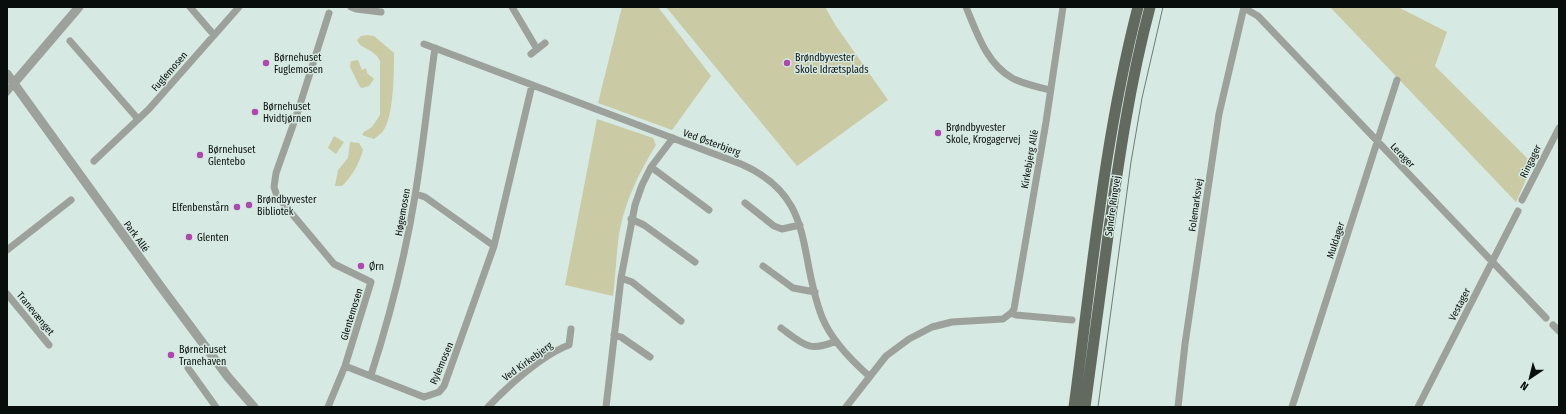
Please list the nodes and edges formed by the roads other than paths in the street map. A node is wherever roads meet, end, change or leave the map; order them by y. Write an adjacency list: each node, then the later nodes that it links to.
1 (79, 7): 20 (street)
2 (190, 7): 13 (street)
3 (239, 7): 13 (street, Fuglemosen)
4 (351, 7): 11 (street)
5 (512, 7): 15 (street)
6 (966, 7): 22 (street)
7 (1063, 7): 22 (street, Kirkebjerg Allé)
8 (1138, 7): 68 (main road, Søndre Ringvej)
9 (1150, 7): 69 (main road, Søndre Ringvej)
10 (1244, 7): 27 (street, Lerager); 70 (street, Folemarksvej)
11 (382, 12)
12 (329, 13): 58 (street, Glentemosen)
13 (214, 35): 24 (street, Fuglemosen)
14 (70, 42): 24 (street)
15 (545, 42)
16 (424, 44): 17 (street)
17 (435, 48): 21 (street); 30 (street, Høgemosen)
18 (7, 74): 20 (street, Park Allé)
19 (1397, 80): 27 (street, Muldager)
20 (14, 83): 23 (street); 63 (street, Park Allé)
21 (532, 85): 26 (street, Ved Østerbjerg); 38 (street, Rylemosen)
22 (1050, 90): 46 (street, Kirkebjerg Allé)
23 (7, 92)
24 (138, 120): 28 (street, Fuglemosen)
25 (1558, 131): 32 (street, Ringager)
26 (673, 138): 29 (street); 37 (street, Ved Østerbjerg)
27 (1377, 142): 41 (street, Lerager); 71 (street, Muldager)
28 (94, 161)
29 (651, 167): 34 (street); 36 (street)
30 (416, 194): 38 (street); 60 (street, Høgemosen)
31 (71, 200): 39 (street)
32 (1522, 200)
33 (745, 203): 37 (street)
34 (709, 210)
35 (1518, 211): 41 (street, Vestager)
36 (631, 219): 40 (street); 43 (street)
37 (800, 225): 44 (street, Ved Østerbjerg)
38 (494, 246): 60 (street, Rylemosen)
39 (7, 250)
40 (695, 262)
41 (1492, 262): 47 (street, Lerager); 72 (street, Vestager)
42 (763, 266): 44 (street)
43 (621, 278): 49 (street); 54 (street)
44 (815, 292): 55 (street, Ved Østerbjerg)
45 (7, 294): 56 (street, Tranevænget)
46 (1011, 313): 48 (street); 61 (street)
47 (1546, 318)
48 (1072, 320)
49 (681, 321)
50 (1553, 325): 53 (street)
51 (781, 328): 55 (street)
52 (571, 329): 65 (street, Ved Kirkebjerg)
53 (1559, 331)
54 (614, 335): 57 (street); 66 (street)
55 (836, 341): 61 (street, Ved Østerbjerg)
56 (49, 345)
57 (650, 357)
58 (345, 366): 60 (street, Rylemosen); 64 (street, Glentemosen)
59 (188, 368): 62 (street)
60 (371, 375)
61 (869, 376): 67 (street)
62 (216, 407)
63 (254, 407)
64 (328, 407)
65 (488, 407)
66 (606, 407)
67 (846, 407)
68 (1074, 407)
69 (1085, 407)
70 (1178, 407)
71 (1292, 407)
72 (1418, 407)

